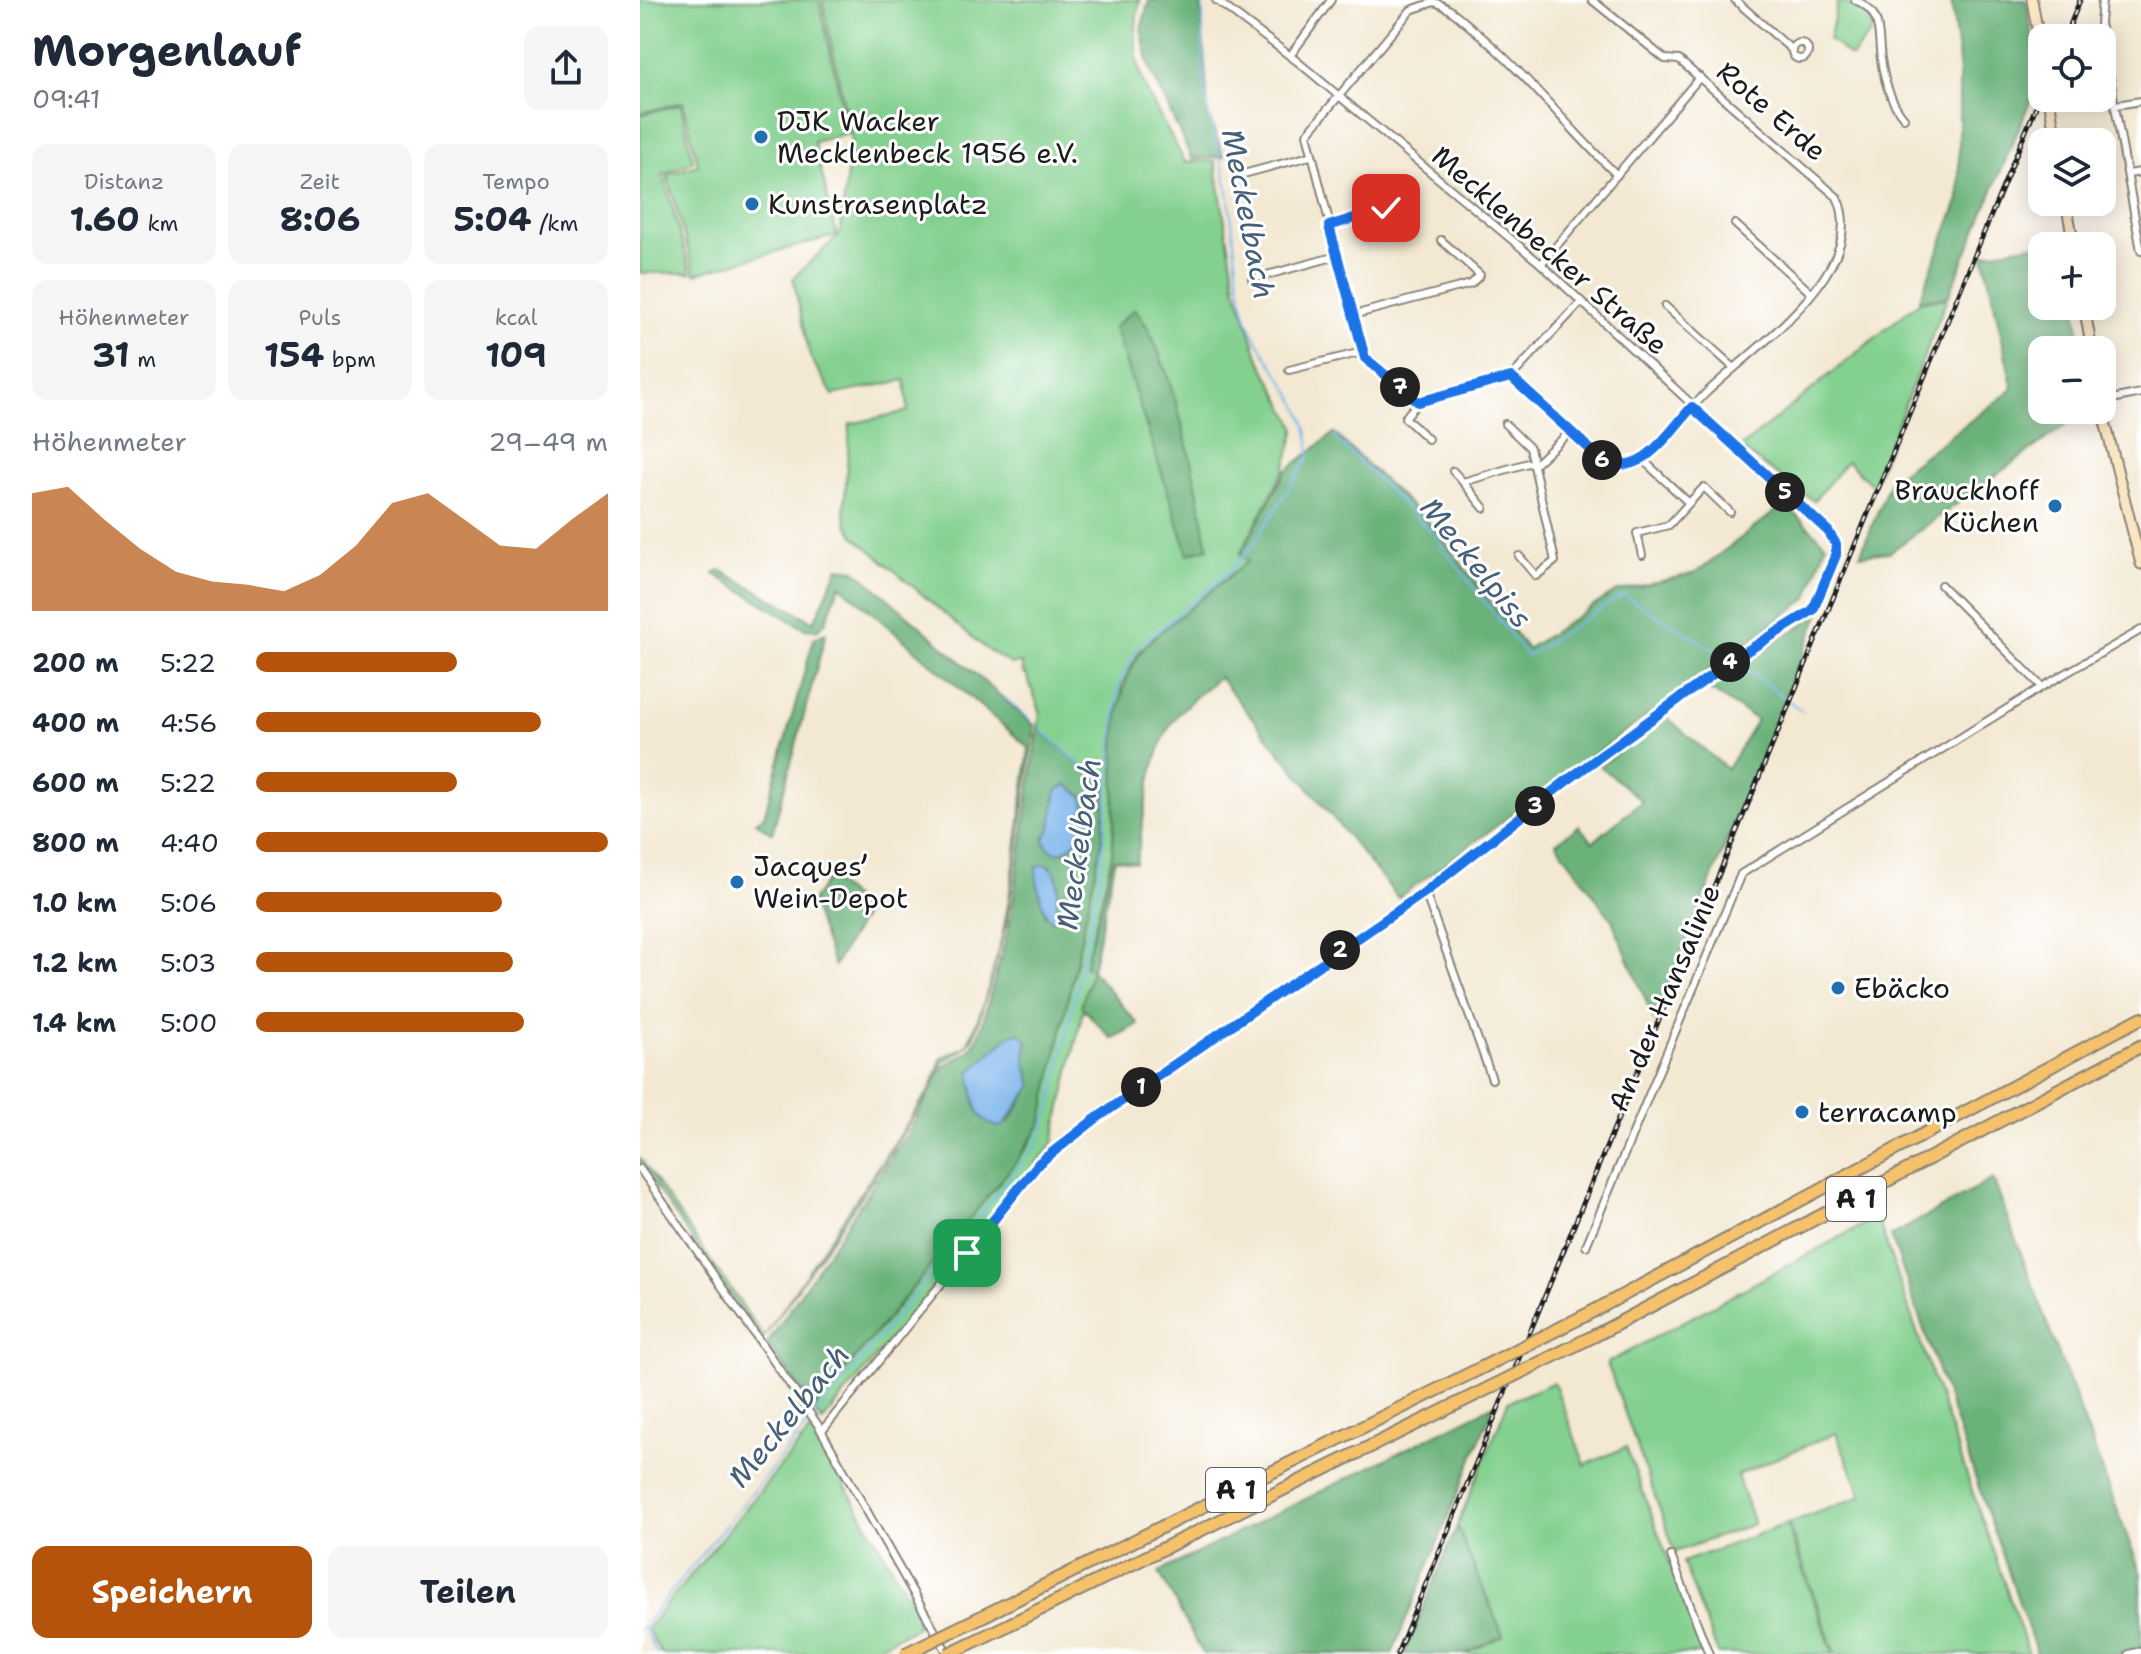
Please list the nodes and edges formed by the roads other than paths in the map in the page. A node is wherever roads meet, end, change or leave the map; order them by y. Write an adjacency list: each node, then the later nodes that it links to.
1 (1216, 0): 11 (street, Mecklenbecker Straße)
2 (1331, 0): 11 (street)
3 (1592, 0): 12 (street, Rote Erde)
4 (1735, 0): 10 (street)
5 (1855, 0): 16 (street)
6 (2032, 0): 8 (main road)
7 (2102, 0): 9 (street)
8 (2036, 24)
9 (2100, 24)
10 (1792, 50)
11 (1290, 56): 13 (street, Mecklenbecker Straße)
12 (1700, 77): 20 (street); 32 (street, Rote Erde)
13 (1339, 95): 17 (street); 20 (street); 30 (street, Mecklenbecker Straße)
14 (2141, 101): 15 (street)
15 (2116, 105): 19 (street)
16 (1904, 118)
17 (1310, 156): 21 (street); 26 (street)
18 (2141, 172): 19 (street)
19 (2128, 174): 28 (street)
20 (1617, 175): 30 (street)
21 (1236, 176)
22 (1369, 183): 24 (street)
23 (1397, 200): 24 (street)
24 (1374, 213): 26 (street)
25 (1735, 224): 32 (street)
26 (1329, 226): 29 (street)
27 (1441, 240): 35 (street)
28 (2141, 251)
29 (1337, 256): 31 (street); 35 (street)
30 (1541, 264): 33 (street, Mecklenbecker Straße)
31 (1252, 279)
32 (1811, 293): 37 (street, Rote Erde)
33 (1581, 302): 39 (street); 43 (street, Mecklenbecker Straße)
34 (1665, 306): 37 (street)
35 (1353, 315): 36 (street)
36 (1362, 352): 38 (street); 42 (street)
37 (1733, 367): 43 (street, Rote Erde)
38 (1289, 370)
39 (1511, 377): 42 (street); 46 (street)
40 (2141, 393): 41 (street)
41 (2116, 398)
42 (1418, 402): 47 (street)
43 (1692, 407): 48 (street, Rote Erde); 61 (street, Mecklenbecker Straße)
44 (1505, 424): 49 (street)
45 (2106, 424): 57 (main road)
46 (1570, 432): 48 (street); 49 (street)
47 (1428, 439)
48 (1643, 460): 52 (street)
49 (1534, 465): 51 (street); 56 (street)
50 (1453, 471): 51 (street)
51 (1463, 482): 53 (street)
52 (1689, 503): 54 (street); 55 (street)
53 (1484, 508)
54 (1730, 512)
55 (1642, 555)
56 (1519, 556)
57 (2141, 564)
58 (1941, 585): 60 (street)
59 (2141, 630): 60 (street, An der Hansalinie)
60 (2042, 687): 66 (street, An der Hansalinie)
61 (1425, 892): 64 (street); 67 (street)
62 (2141, 1018): 70 (highway, A 1, bridge)
63 (2141, 1046): 71 (highway, A 1, bridge)
64 (1492, 1079)
65 (640, 1169): 67 (street)
66 (1586, 1246)
67 (820, 1428): 71 (street)
68 (1671, 1556): 72 (street)
69 (2141, 1651): 73 (street)
70 (905, 1654)
71 (948, 1654)
72 (1709, 1654)
73 (2129, 1654)

